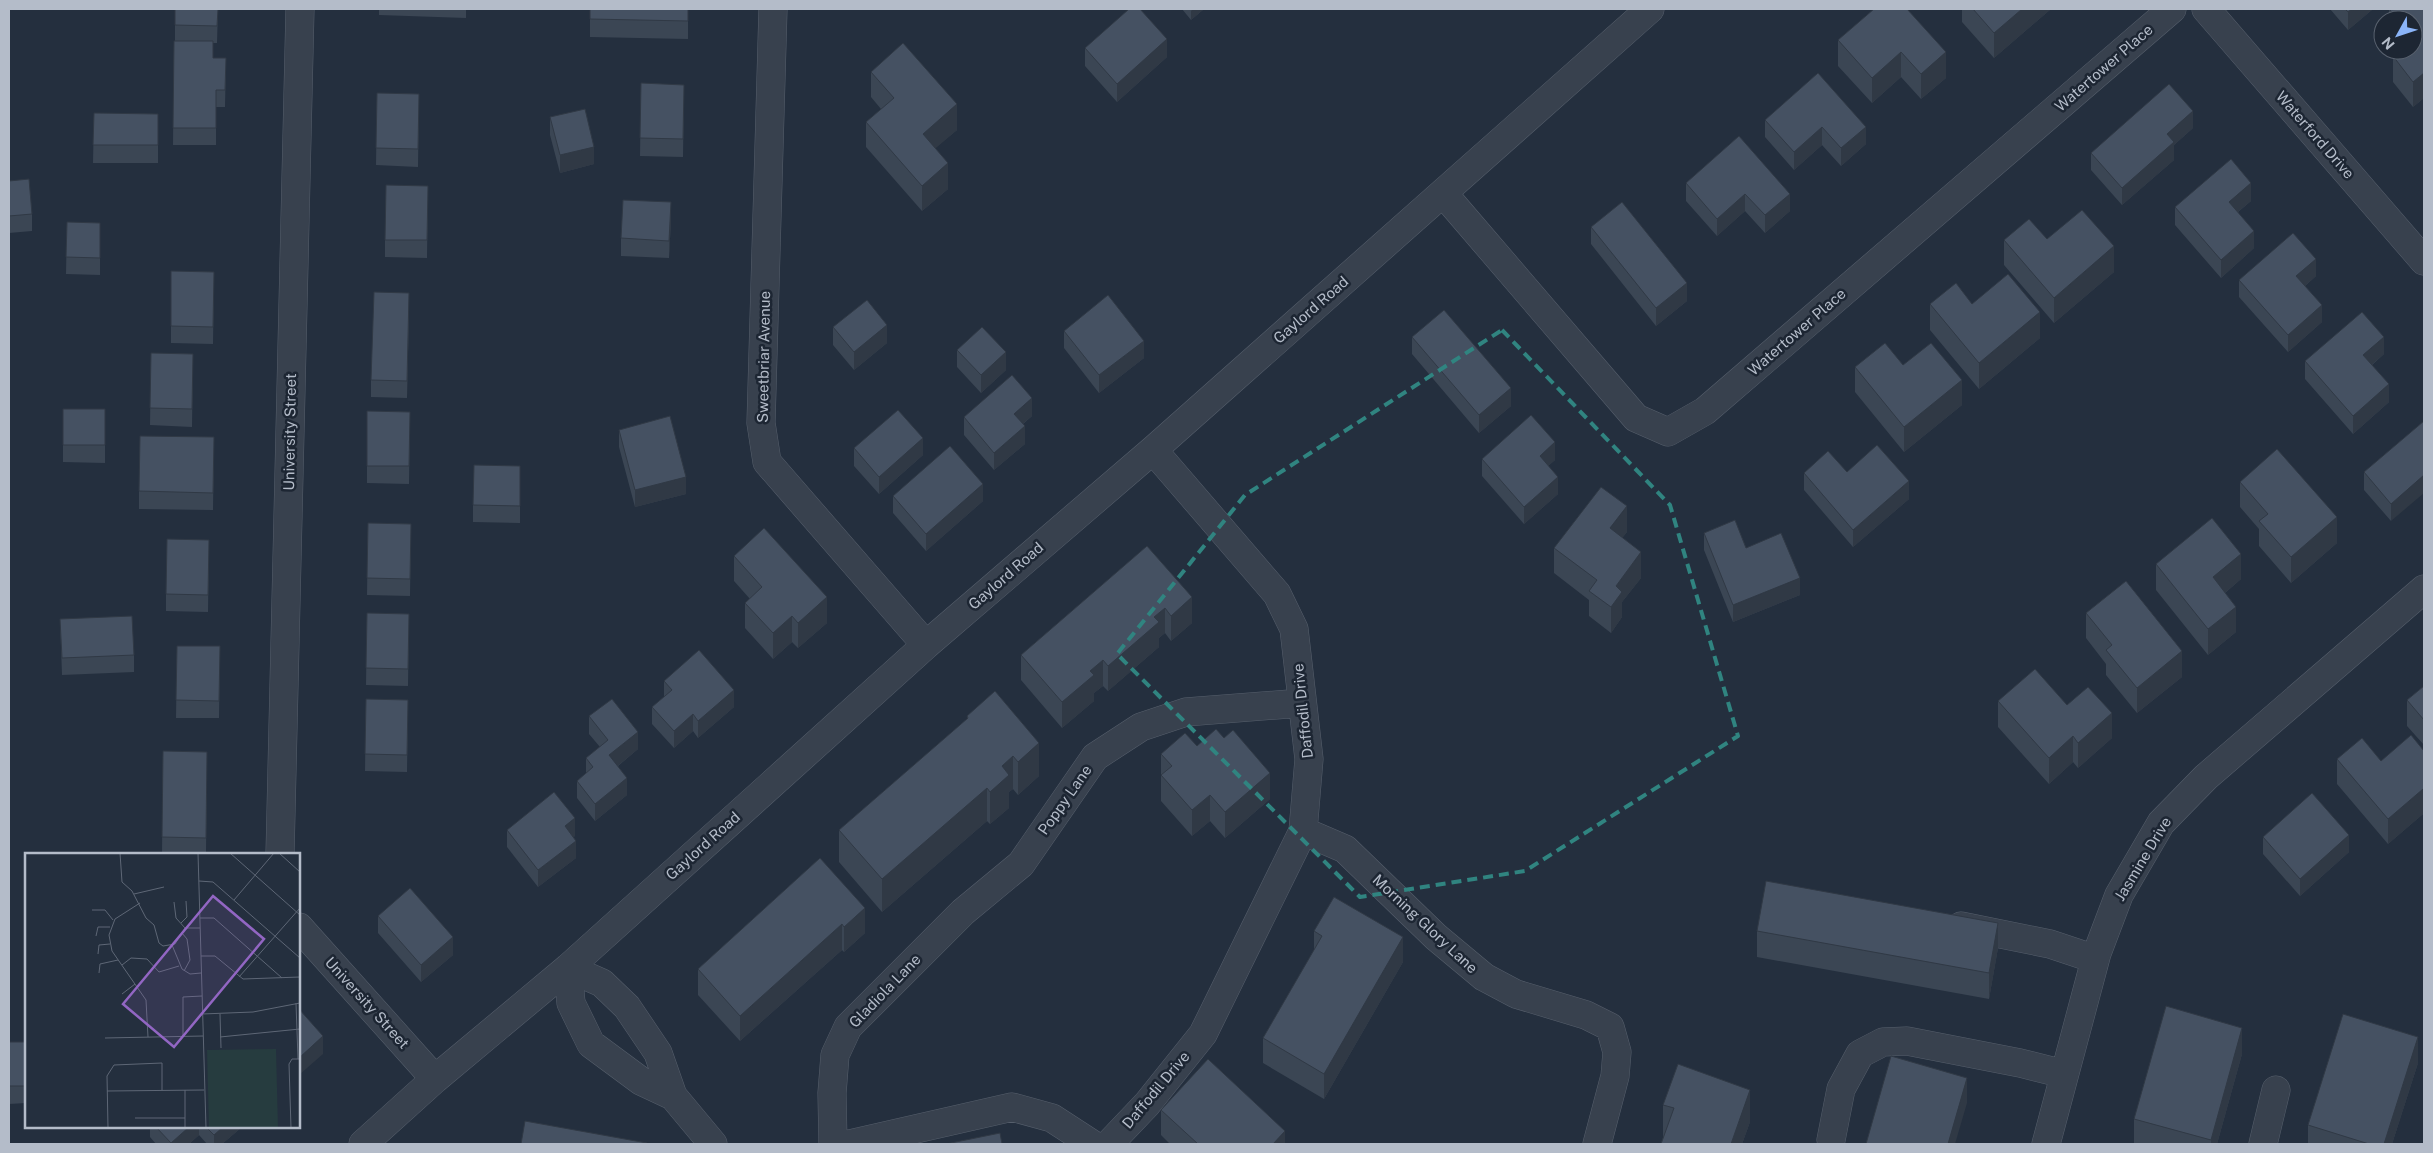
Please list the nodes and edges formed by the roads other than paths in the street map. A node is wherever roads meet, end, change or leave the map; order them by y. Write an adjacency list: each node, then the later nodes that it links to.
1 (300, 9): 13 (street, University Street)
2 (773, 9): 10 (street, Sweetbriar Avenue)
3 (1650, 9): 6 (street, Gaylord Road)
4 (2172, 9): 6 (street, Watertower Place)
5 (2206, 9): 7 (street, Waterford Drive)
6 (1443, 193): 8 (street, Gaylord Road)
7 (2424, 261)
8 (1153, 450): 10 (street, Gaylord Road); 11 (street, Daffodil Drive)
9 (2424, 589): 17 (street, Jasmine Drive)
10 (926, 645): 18 (street, Gaylord Road)
11 (1302, 703): 12 (street, Daffodil Drive); 14 (street, Poppy Lane)
12 (1303, 831): 29 (street, Daffodil Drive); 30 (street, Morning Glory Lane)
13 (280, 853)
14 (964, 912): 26 (street, Gladiola Lane)
15 (1934, 921): 17 (street)
16 (300, 928): 20 (street, University Street)
17 (2095, 959): 19 (street, Jasmine Drive)
18 (568, 968): 20 (street, Gaylord Road); 22 (street); 22 (street)
19 (2064, 1074): 23 (street); 31 (street, Jasmine Drive)
20 (435, 1079): 24 (street, Gaylord Road)
21 (2276, 1090): 32 (street)
22 (672, 1096): 25 (street)
23 (1831, 1140)
24 (362, 1144)
25 (713, 1144)
26 (833, 1144)
27 (850, 1144): 28 (street)
28 (1092, 1144)
29 (1109, 1144)
30 (1597, 1144)
31 (2046, 1144)
32 (2263, 1144)

